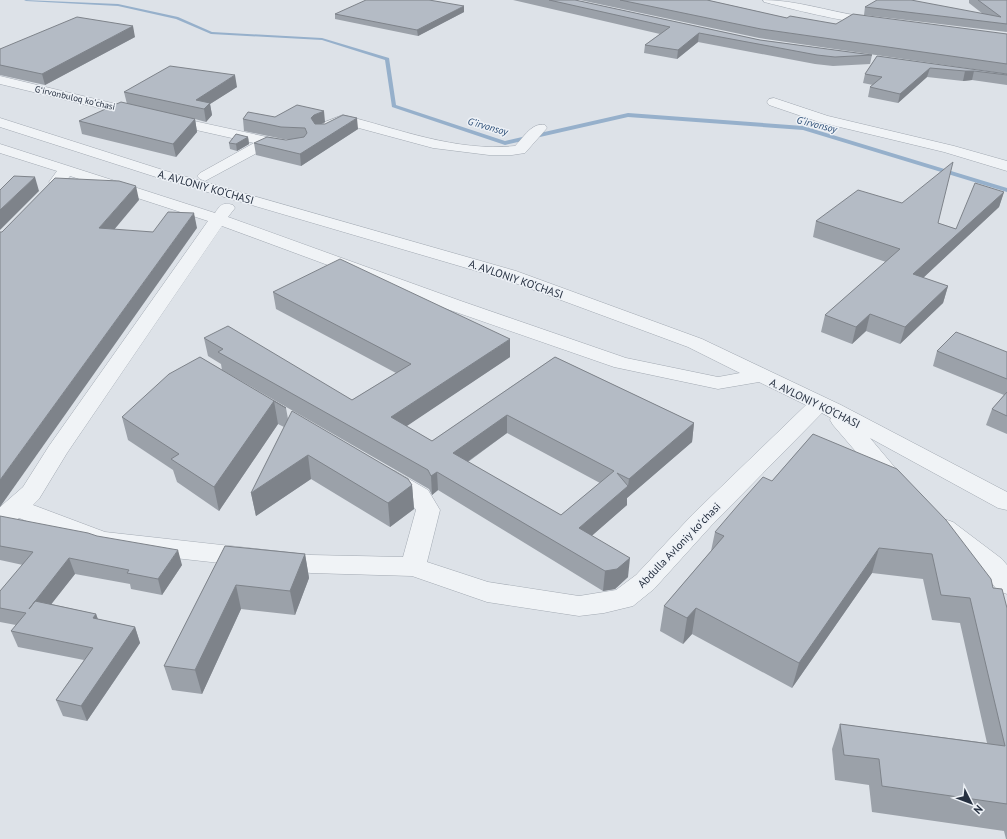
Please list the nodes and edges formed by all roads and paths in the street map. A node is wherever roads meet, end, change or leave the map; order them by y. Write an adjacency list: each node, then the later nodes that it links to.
1 (768, 0): 2 (street)
2 (885, 23)
3 (0, 80): 8 (street, Gʻirvonbuloq koʻchasi)
4 (774, 102): 11 (street)
5 (0, 122): 15 (street, A. AVLONIY KO‘CHASI)
6 (540, 128): 7 (street)
7 (321, 131)
8 (266, 142): 9 (street, Gʻirvonbuloq koʻchasi); 13 (street)
9 (300, 144)
10 (0, 148): 12 (street)
11 (1007, 166)
12 (65, 170): 14 (street); 16 (street)
13 (205, 176)
14 (47, 194)
15 (237, 196): 16 (street); 17 (street, A. AVLONIY KO‘CHASI)
16 (218, 218): 17 (street); 23 (street)
17 (760, 376): 18 (street, A. AVLONIY KO‘CHASI)
18 (826, 407): 20 (street); 21 (street, A. AVLONIY KO‘CHASI); 24 (street, Abdulla Avloniy koʻchasi)
19 (366, 464): 24 (street)
20 (909, 497)
21 (1007, 502)
22 (926, 513): 25 (street)
23 (8, 514): 24 (street, Abdulla Avloniy koʻchasi)
24 (413, 567)
25 (1007, 584)

